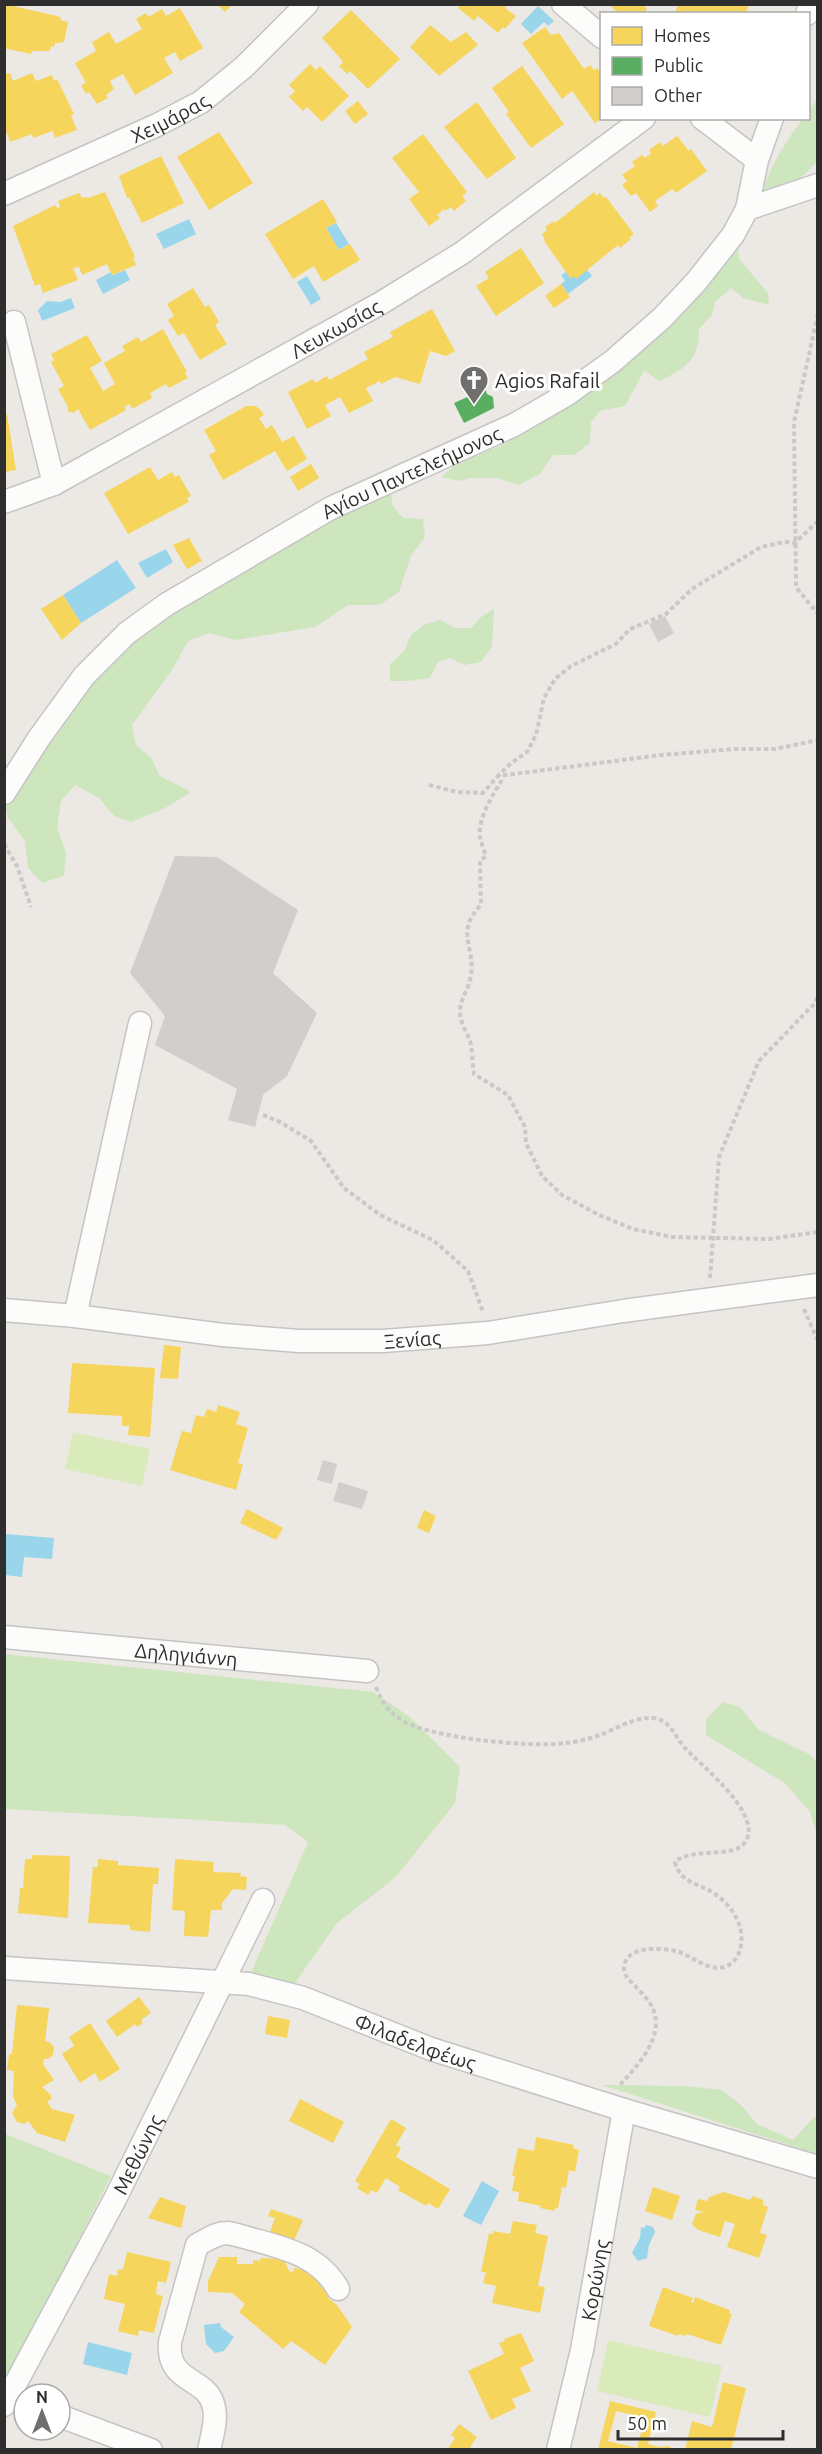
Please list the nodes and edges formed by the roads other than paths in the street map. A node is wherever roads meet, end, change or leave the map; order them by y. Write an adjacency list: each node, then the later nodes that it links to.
1 (307, 4): 9 (street, Χειμάρας)
2 (562, 4): 3 (street)
3 (600, 35)
4 (641, 120): 12 (street, Λευκωσίας)
5 (705, 120): 7 (street)
6 (771, 120): 7 (street, Αγίου Παντελεήμονος)
7 (757, 160): 10 (street, Αγίου Παντελεήμονος)
8 (818, 184): 10 (street)
9 (4, 194)
10 (747, 209): 14 (street, Αγίου Παντελεήμονος)
11 (14, 322): 12 (street)
12 (54, 484): 13 (street, Λευκωσίας)
13 (4, 502)
14 (4, 793)
15 (141, 1023): 18 (street)
16 (807, 1286): 18 (street, Ξενίας)
17 (4, 1310): 18 (street, Ξενίας)
18 (75, 1316)
19 (4, 1637): 20 (street, Δηληγιάννη)
20 (367, 1671)
21 (263, 1900): 23 (street, Μεθώνης)
22 (4, 1968): 23 (street, Φιλαδελφέως)
23 (224, 1982): 24 (street, Φιλαδελφέως); 27 (street, Μεθώνης)
24 (624, 2110): 25 (street, Φιλαδελφέως); 31 (street, Κορώνης)
25 (818, 2167)
26 (338, 2289): 30 (street)
27 (10, 2400)
28 (72, 2420): 29 (street)
29 (152, 2450)
30 (209, 2450)
31 (558, 2450)

